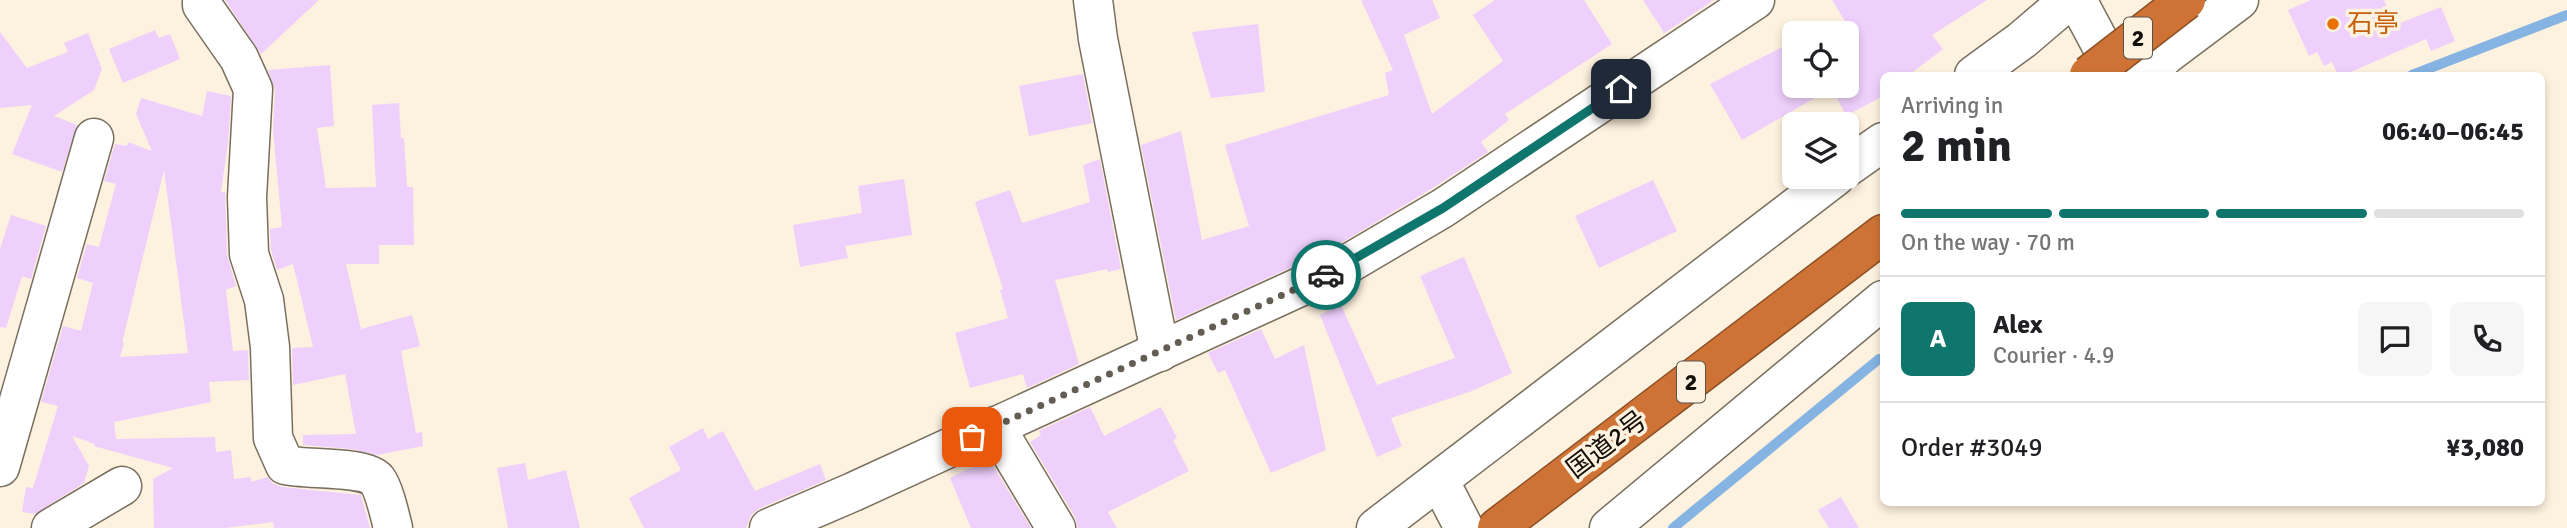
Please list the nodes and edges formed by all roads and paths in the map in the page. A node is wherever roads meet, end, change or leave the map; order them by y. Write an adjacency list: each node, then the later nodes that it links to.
1 (202, 0): 25 (street)
2 (1093, 0): 18 (street)
3 (1755, 0): 18 (street)
4 (2069, 0): 8 (street)
5 (2077, 0): 10 (street)
6 (2186, 0): 9 (highway, 2, bridge)
7 (2239, 0): 11 (street)
8 (1978, 72)
9 (2093, 72)
10 (2116, 72)
11 (2148, 72)
12 (93, 138): 19 (street)
13 (1880, 144): 14 (street)
14 (1859, 159)
15 (1819, 189): 22 (street)
16 (1880, 236): 30 (highway, 国道2号 / 2)
17 (1880, 302): 31 (street)
18 (1160, 352): 20 (street)
19 (13, 365): 21 (street)
20 (995, 426): 26 (street); 27 (street)
21 (0, 467)
22 (1439, 480): 28 (street); 29 (street)
23 (122, 486): 24 (street)
24 (51, 528)
25 (393, 528)
26 (769, 528)
27 (1056, 528)
28 (1377, 528)
29 (1464, 528)
30 (1497, 528)
31 (1609, 528)

